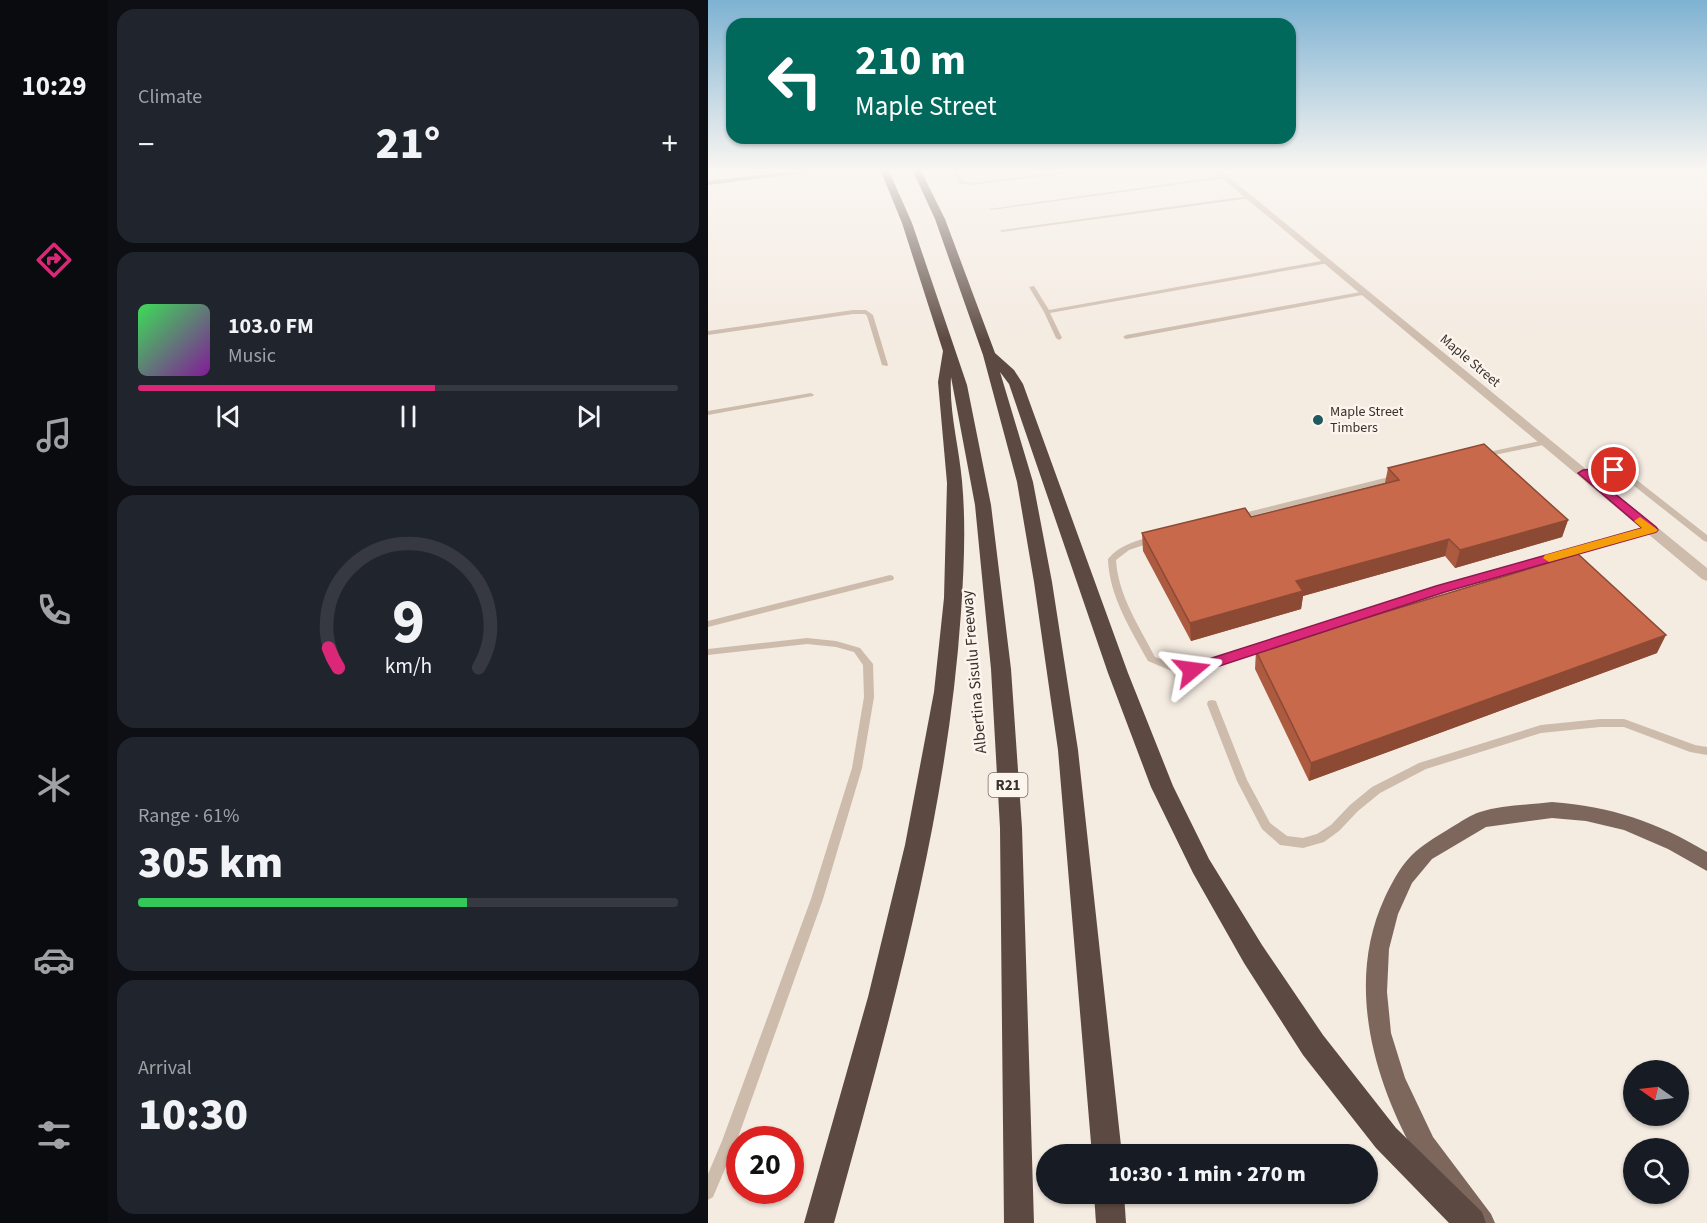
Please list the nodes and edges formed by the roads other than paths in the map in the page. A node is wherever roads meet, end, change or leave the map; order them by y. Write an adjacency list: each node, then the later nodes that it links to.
1 (908, 226): 13 (highway, Albertina Sisulu Freeway / R21)
2 (943, 226): 14 (highway)
3 (1038, 226): 5 (lane)
4 (1284, 226): 6 (street, Maple Street)
5 (1002, 231)
6 (1327, 262): 8 (street, Maple Street); 9 (lane)
7 (1032, 287): 9 (lane)
8 (1366, 293): 11 (lane); 18 (street, Maple Street)
9 (1047, 312): 12 (lane)
10 (708, 333): 15 (lane)
11 (1126, 337)
12 (1059, 338)
13 (949, 351): 36 (highway); 37 (highway, Albertina Sisulu Freeway / R21)
14 (989, 355): 33 (highway); 39 (highway)
15 (885, 365)
16 (811, 395): 17 (lane)
17 (708, 413)
18 (1545, 442): 19 (lane); 21 (street, Maple Street)
19 (1478, 457)
20 (1412, 473): 22 (lane)
21 (1583, 473): 23 (street, Maple Street); 25 (lane)
22 (1224, 521)
23 (1651, 530): 24 (lane); 26 (street, Maple Street)
24 (1167, 535)
25 (1707, 539)
26 (1707, 576)
27 (890, 578): 28 (lane)
28 (708, 624)
29 (708, 652): 34 (lane)
30 (1212, 704): 31 (lane)
31 (1707, 751)
32 (1707, 862): 40 (main road)
33 (1106, 1144)
34 (708, 1192)
35 (1110, 1204): 38 (highway)
36 (819, 1223)
37 (1019, 1223)
38 (1111, 1223)
39 (1471, 1223)
40 (1482, 1223)

